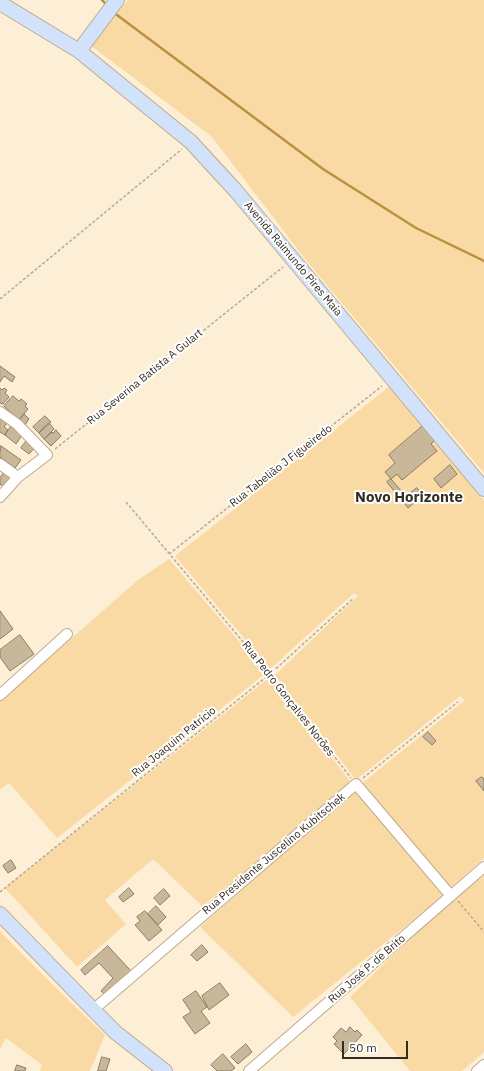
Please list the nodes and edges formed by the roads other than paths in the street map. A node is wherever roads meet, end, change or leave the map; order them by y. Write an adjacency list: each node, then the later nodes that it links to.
1 (0, 3): 3 (street, Avenida Raimundo Pires Maia)
2 (115, 3): 3 (street)
3 (79, 51): 7 (street, Avenida Raimundo Pires Maia)
4 (0, 412): 6 (street)
5 (0, 464): 6 (street)
6 (18, 477): 8 (street)
7 (484, 489)
8 (0, 497)
9 (67, 634): 10 (street)
10 (0, 695)
11 (484, 867): 12 (street, Rua José P. de Brito)
12 (452, 896): 14 (street, Rua Presidente Juscelino Kubitschek); 17 (street, Rua José P. de Brito)
13 (0, 914): 14 (street)
14 (93, 1010): 16 (street)
15 (484, 1064): 18 (street)
16 (165, 1071)
17 (249, 1071)
18 (477, 1071)

